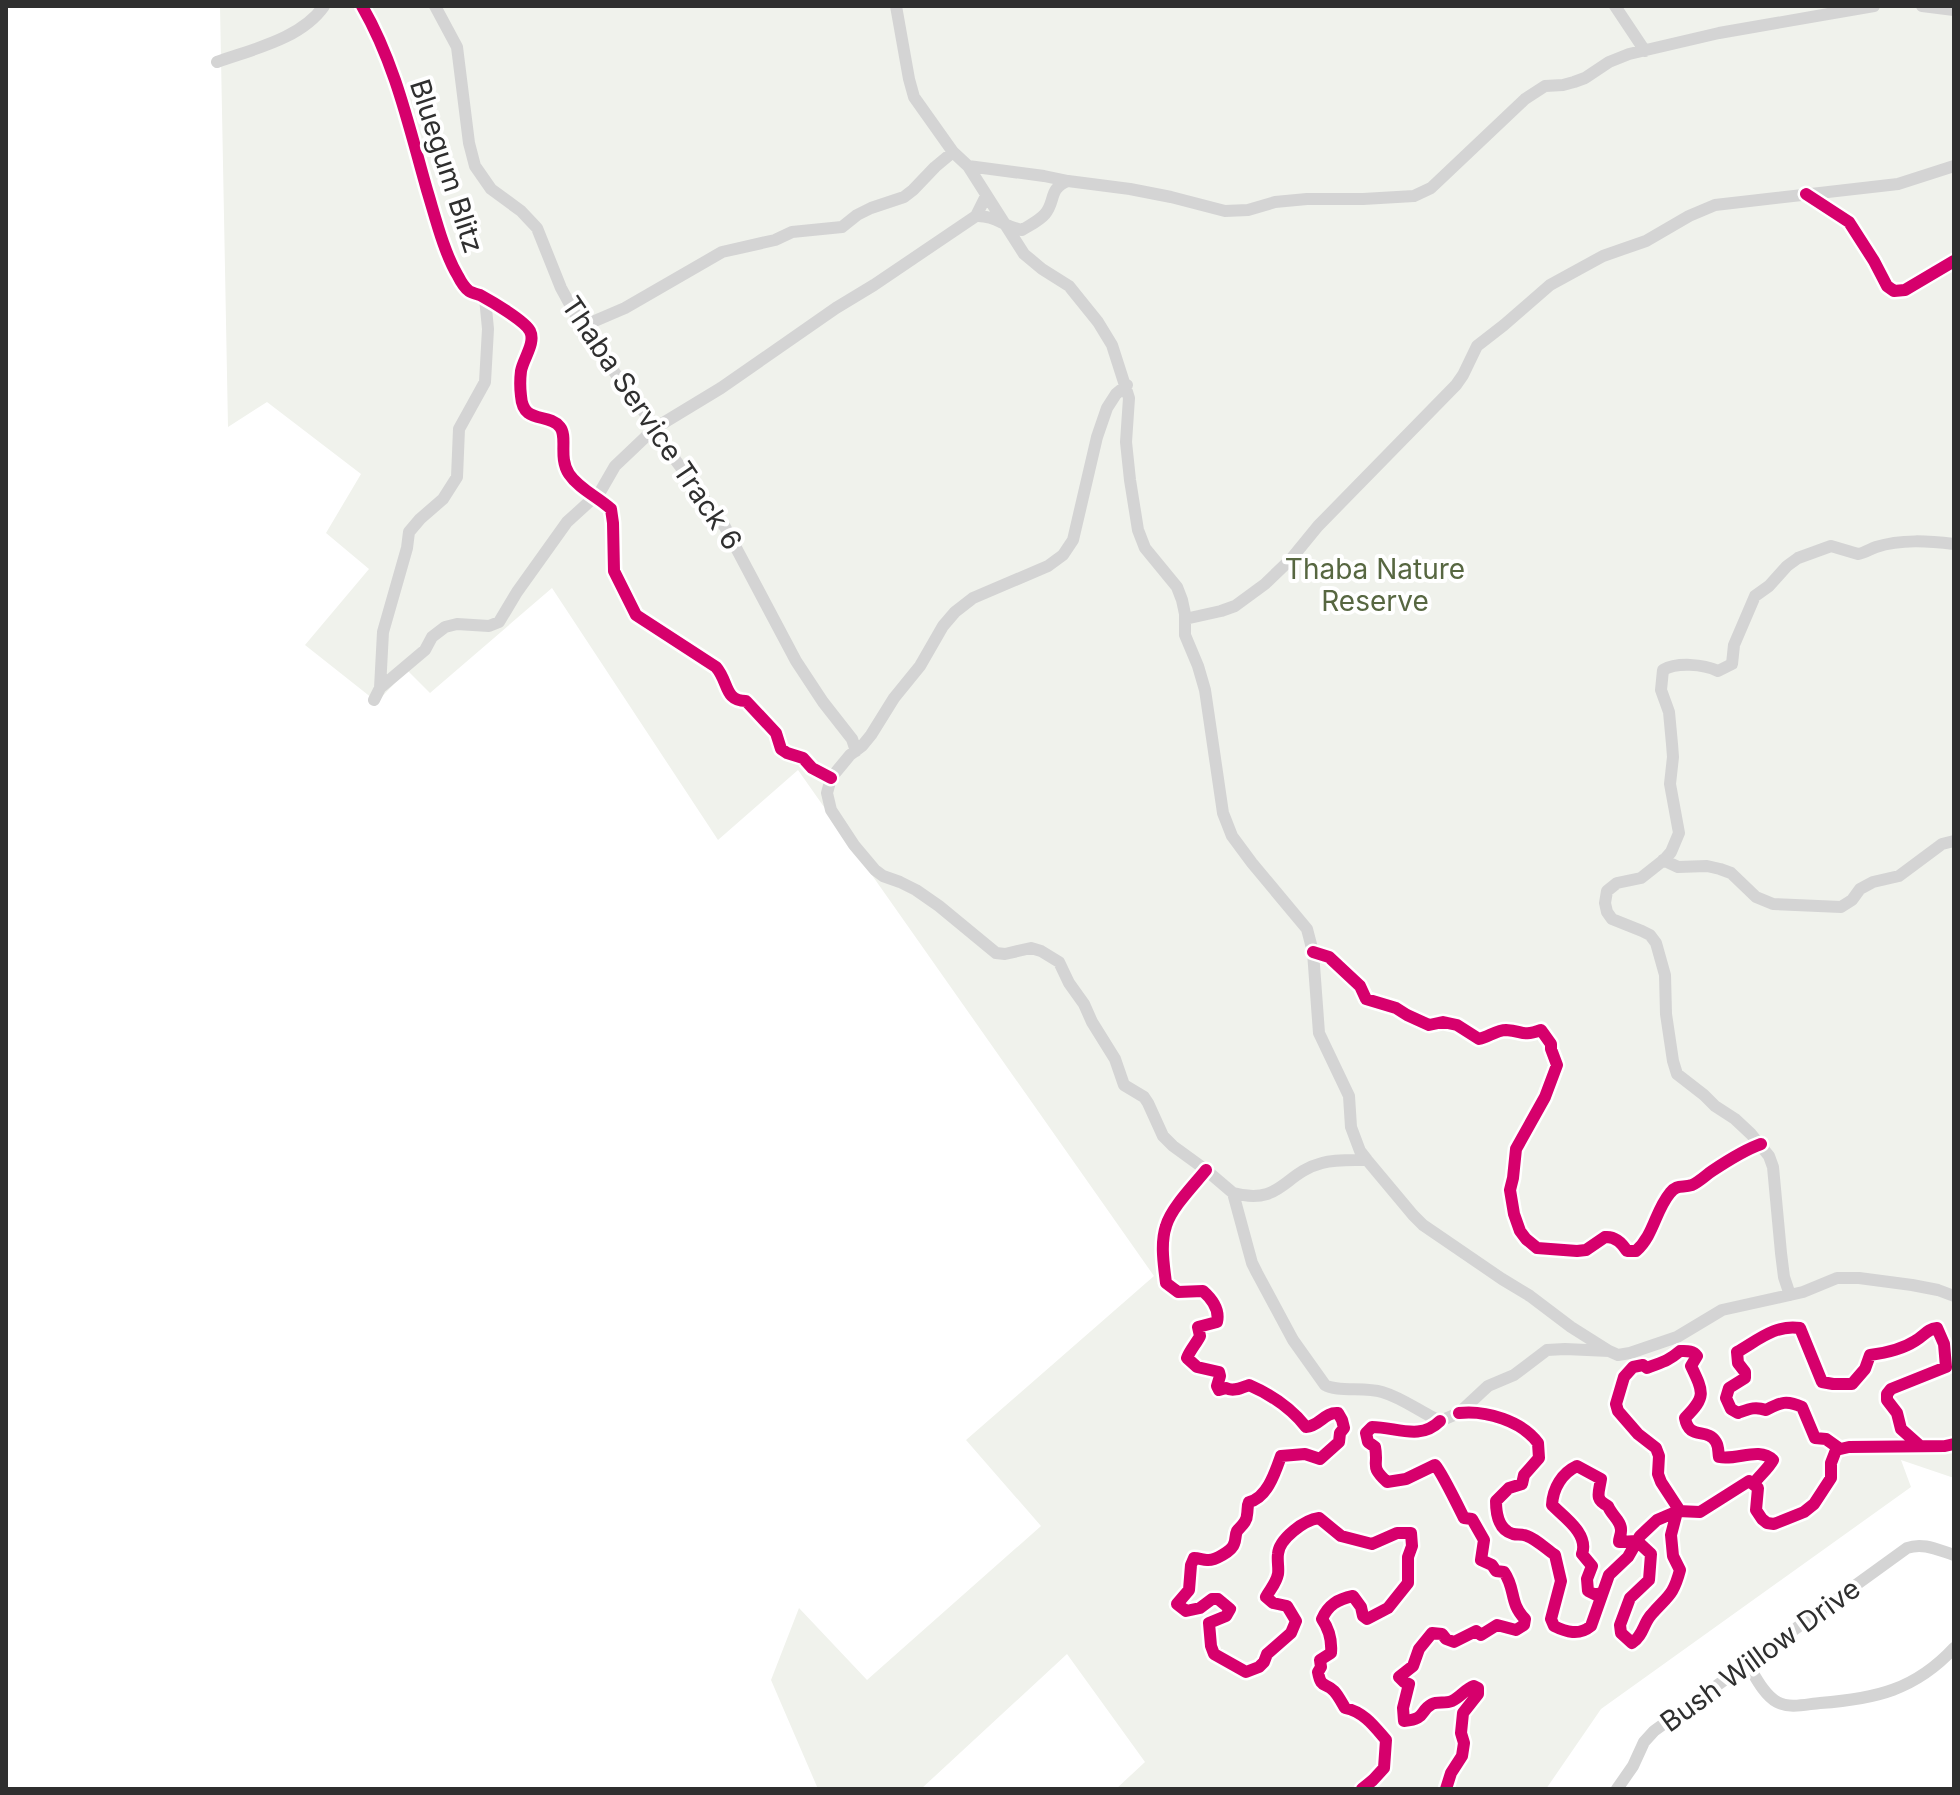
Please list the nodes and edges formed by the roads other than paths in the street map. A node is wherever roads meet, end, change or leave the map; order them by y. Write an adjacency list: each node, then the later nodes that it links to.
1 (324, 6): 9 (street)
2 (435, 6): 18 (street, Thaba Service Track 6)
3 (896, 6): 10 (street)
4 (1615, 6): 8 (street)
5 (1874, 6): 8 (street)
6 (1922, 6): 7 (street)
7 (1954, 10)
8 (1645, 51): 13 (street)
9 (217, 62)
10 (953, 152): 11 (street); 18 (street)
11 (968, 166): 13 (street); 14 (street)
12 (1954, 166): 22 (street)
13 (1068, 181): 16 (street)
14 (986, 196): 15 (street); 16 (street)
15 (976, 216): 16 (street); 20 (street)
16 (1006, 225): 19 (street)
17 (485, 298): 20 (street)
18 (583, 326): 20 (street, Thaba Service Track 6)
19 (1127, 385): 22 (street); 23 (street)
20 (655, 428): 23 (street, Thaba Service Track 6)
21 (1954, 544): 25 (street)
22 (1185, 619): 26 (street)
23 (856, 751): 27 (street)
24 (1954, 841): 25 (street)
25 (1663, 860): 28 (street)
26 (1367, 1160): 27 (street); 30 (street)
27 (1233, 1193): 30 (street)
28 (1790, 1295): 29 (street); 30 (street)
29 (1954, 1296)
30 (1609, 1351)
31 (1954, 1555): 33 (street, Bush Willow Drive)
32 (1954, 1648): 33 (street)
33 (1747, 1663): 34 (street, Bush Willow Drive)
34 (1617, 1789)

